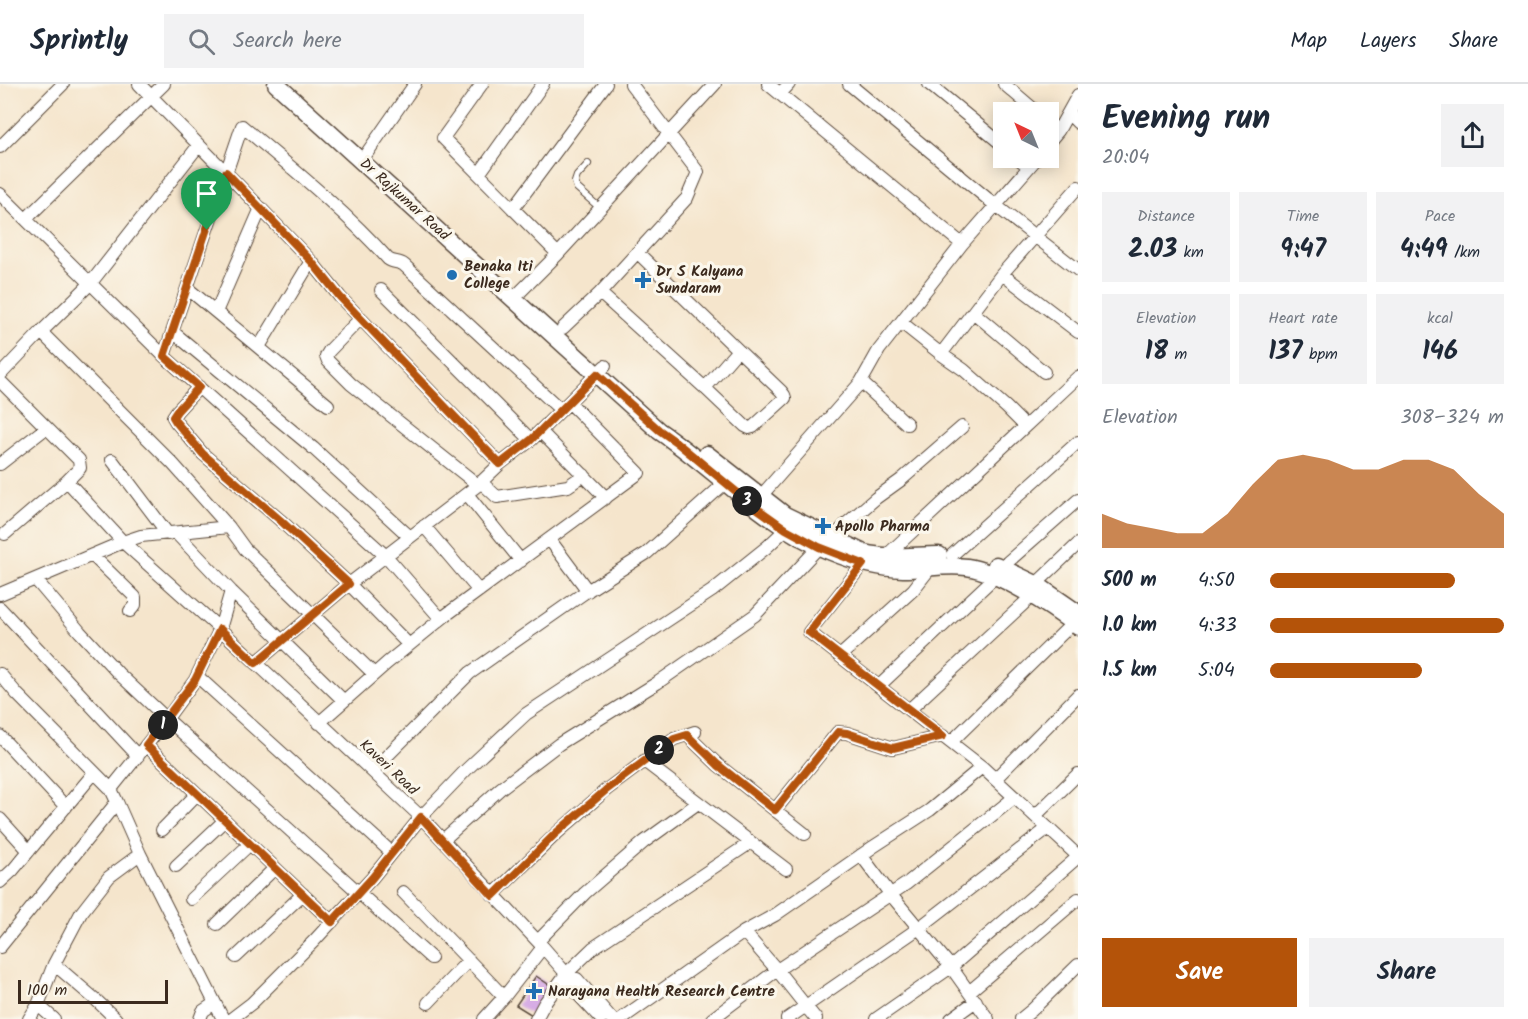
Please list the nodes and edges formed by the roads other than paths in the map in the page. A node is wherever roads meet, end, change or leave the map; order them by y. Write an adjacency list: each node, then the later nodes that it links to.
1 (63, 84): 27 (street)
2 (139, 84): 20 (street)
3 (164, 84): 20 (street)
4 (276, 84): 28 (main road, Dr Rajkumar Road)
5 (292, 84): 28 (main road, Dr Rajkumar Road)
6 (415, 84): 17 (street)
7 (482, 84): 32 (street)
8 (543, 84): 32 (street)
9 (606, 84): 38 (street)
10 (632, 84): 24 (street)
11 (715, 84): 24 (street)
12 (768, 84): 18 (street)
13 (789, 84): 18 (street)
14 (849, 84): 35 (street)
15 (929, 84): 25 (street)
16 (1004, 84): 21 (street)
17 (404, 90): 28 (street)
18 (780, 94): 41 (street)
19 (1078, 95): 22 (street)
20 (151, 97): 26 (street); 39 (street)
21 (1025, 102)
22 (1073, 118): 23 (street)
23 (1059, 124)
24 (669, 134): 37 (street); 42 (street)
25 (993, 137)
26 (198, 145): 31 (street); 47 (street)
27 (0, 147)
28 (365, 156): 51 (main road, Dr Rajkumar Road)
29 (588, 164): 37 (lane)
30 (1028, 168): 35 (street)
31 (226, 172): 36 (street); 48 (street); 73 (street)
32 (479, 174): 38 (street)
33 (1078, 187): 40 (street)
34 (0, 194): 39 (street)
35 (995, 205): 40 (street); 41 (street)
36 (261, 208): 44 (street); 52 (street)
37 (600, 208): 43 (street)
38 (513, 209): 43 (street)
39 (26, 219): 47 (street)
40 (1034, 236): 45 (street); 46 (street)
41 (962, 244): 55 (street)
42 (637, 252): 50 (street); 61 (street)
43 (558, 254): 51 (street)
44 (311, 261): 54 (street); 60 (street)
45 (1076, 265)
46 (1002, 274): 53 (street); 59 (street)
47 (90, 284): 57 (street); 63 (street)
48 (187, 288): 52 (street); 58 (street)
49 (381, 290): 78 (street)
50 (600, 293): 56 (street); 71 (street)
51 (518, 295): 56 (main road, Dr Rajkumar Road); 64 (main road, Dr Rajkumar Road)
52 (216, 312): 60 (street)
53 (973, 312): 62 (street); 65 (street)
54 (361, 318): 82 (street); 86 (street)
55 (902, 323): 62 (street); 69 (street)
56 (562, 328): 64 (main road, Dr Rajkumar Road)
57 (41, 332): 66 (street); 92 (street)
58 (173, 332): 63 (street); 96 (street)
59 (1078, 332)
60 (259, 347): 72 (street)
61 (738, 350): 71 (street); 71 (street)
62 (941, 354): 75 (street)
63 (164, 356): 70 (street)
64 (601, 370): 73 (street); 85 (main road, Dr Rajkumar Road); 88 (main road, Dr Rajkumar Road)
65 (1044, 372)
66 (0, 375)
67 (1078, 377): 75 (street)
68 (0, 381): 77 (street)
69 (861, 382): 74 (street); 88 (street)
70 (199, 387): 104 (street); 110 (street)
71 (705, 388)
72 (328, 405)
73 (565, 406): 78 (street); 89 (street)
74 (907, 424)
75 (1025, 426): 103 (street)
76 (962, 427): 99 (street)
77 (46, 428): 81 (street); 84 (street)
78 (536, 436): 82 (street); 83 (street)
79 (1078, 442): 102 (street)
80 (112, 460): 94 (street)
81 (0, 464)
82 (500, 464): 86 (street)
83 (584, 475): 86 (street); 89 (street)
84 (67, 481): 95 (street); 98 (street, Kaveri Road)
85 (724, 483): 93 (main road, Dr Rajkumar Road); 114 (street)
86 (480, 484): 87 (street)
87 (467, 494): 91 (street); 105 (street)
88 (761, 496): 99 (main road, Dr Rajkumar Road)
89 (606, 498): 97 (street)
90 (1078, 500): 108 (street)
91 (424, 526): 96 (street); 113 (street)
92 (229, 527): 94 (street); 118 (street)
93 (786, 529): 99 (main road, Dr Rajkumar Road); 153 (street)
94 (172, 533): 98 (street); 112 (street)
95 (5, 534)
96 (410, 537): 104 (street)
97 (550, 540): 105 (street); 114 (street)
98 (123, 542): 101 (street); 121 (street, Kaveri Road)
99 (826, 543): 103 (main road, Dr Rajkumar Road); 106 (main road, Dr Rajkumar Road); 159 (street)
100 (1078, 544): 111 (street)
101 (92, 555): 109 (street); 117 (street)
102 (952, 555): 103 (main road, Dr Rajkumar Road); 108 (main road, Dr Rajkumar Road)
103 (886, 556)
104 (387, 557): 110 (street); 119 (street)
105 (521, 561): 113 (street)
106 (863, 564): 107 (main road, Dr Rajkumar Road); 124 (street)
107 (931, 567): 108 (main road, Dr Rajkumar Road); 124 (street)
108 (999, 572): 111 (main road, Dr Rajkumar Road); 129 (street)
109 (36, 580): 115 (street); 133 (street)
110 (349, 584): 118 (street); 123 (street)
111 (1034, 590): 120 (main road, Dr Rajkumar Road); 132 (street)
112 (231, 591): 121 (street); 122 (street)
113 (479, 591): 119 (street)
114 (588, 591): 141 (street)
115 (0, 594)
116 (0, 608): 138 (street)
117 (130, 611)
118 (314, 615): 122 (street); 127 (street)
119 (441, 619): 123 (street)
120 (1076, 621): 136 (street)
121 (220, 629): 125 (street, Kaveri Road); 128 (street)
122 (283, 641): 125 (street); 131 (street)
123 (410, 645): 127 (street)
124 (840, 656): 129 (street)
125 (256, 663): 134 (street, Kaveri Road)
126 (0, 674): 142 (street)
127 (374, 674): 131 (street)
128 (197, 676): 133 (street); 163 (street)
129 (879, 686): 132 (street)
130 (1078, 695): 144 (street)
131 (344, 701): 134 (street)
132 (909, 710): 136 (street)
133 (167, 719): 137 (street); 171 (street)
134 (320, 723): 141 (street, Kaveri Road)
135 (0, 736): 150 (street)
136 (947, 739): 140 (street); 151 (street)
137 (146, 745): 138 (street); 146 (street)
138 (138, 756): 145 (street)
139 (644, 761): 149 (street); 151 (street); 175 (street)
140 (982, 767): 144 (street); 165 (street)
141 (372, 771): 153 (street, Kaveri Road)
142 (94, 773): 145 (street); 150 (street)
143 (1078, 774): 152 (street)
144 (995, 779): 147 (street)
145 (111, 789): 148 (street)
146 (197, 794): 155 (street); 157 (street)
147 (1015, 797): 152 (street); 174 (street)
148 (117, 802): 164 (street); 183 (street)
149 (698, 802): 160 (street); 182 (street)
150 (66, 807): 162 (street)
151 (775, 810): 158 (street)
152 (1035, 816): 156 (street)
153 (421, 817): 159 (street, Kaveri Road); 163 (street)
154 (0, 819): 162 (street)
155 (225, 820): 161 (street); 167 (street)
156 (1048, 828): 166 (street); 180 (street)
157 (162, 830)
158 (805, 834)
159 (443, 840): 175 (street, Kaveri Road)
160 (750, 843): 169 (street); 191 (street)
161 (250, 844): 168 (street); 176 (street)
162 (29, 850): 170 (street)
163 (392, 853): 171 (street)
164 (140, 854): 187 (street); 194 (street)
165 (861, 855): 174 (street); 181 (street)
166 (1078, 857): 189 (street)
167 (176, 866)
168 (275, 868): 173 (street); 179 (street)
169 (786, 869)
170 (0, 882)
171 (359, 892): 178 (street); 185 (street)
172 (403, 892): 186 (street)
173 (303, 894): 178 (street); 184 (street)
174 (891, 895): 180 (street); 190 (street)
175 (493, 896): 182 (street, Kaveri Road)
176 (191, 899)
177 (1078, 899): 193 (street)
178 (332, 922): 203 (street)
179 (217, 924)
180 (919, 928): 189 (street); 197 (street)
181 (744, 932): 190 (street); 208 (street)
182 (541, 944): 191 (street, Kaveri Road); 192 (street)
183 (0, 947)
184 (236, 957)
185 (430, 958)
186 (469, 960): 192 (street); 195 (street)
187 (54, 964): 196 (street); 200 (street)
188 (1078, 965): 215 (street)
189 (951, 967): 193 (street); 212 (street)
190 (777, 970): 197 (street); 209 (street)
191 (568, 976): 205 (street); 206 (street, Kaveri Road); 207 (street, Kaveri Road)
192 (504, 997): 204 (street)
193 (972, 997): 213 (street); 214 (street)
194 (215, 1003): 201 (street); 202 (street)
195 (428, 1003)
196 (38, 1005): 198 (street); 199 (street)
197 (806, 1006): 210 (street); 211 (street)
198 (28, 1019)
199 (54, 1019)
200 (116, 1019)
201 (200, 1019)
202 (223, 1019)
203 (231, 1019)
204 (484, 1019)
205 (536, 1019)
206 (601, 1019)
207 (612, 1019)
208 (621, 1019)
209 (712, 1019)
210 (787, 1019)
211 (816, 1019)
212 (876, 1019)
213 (951, 1019)
214 (988, 1019)
215 (1021, 1019)

